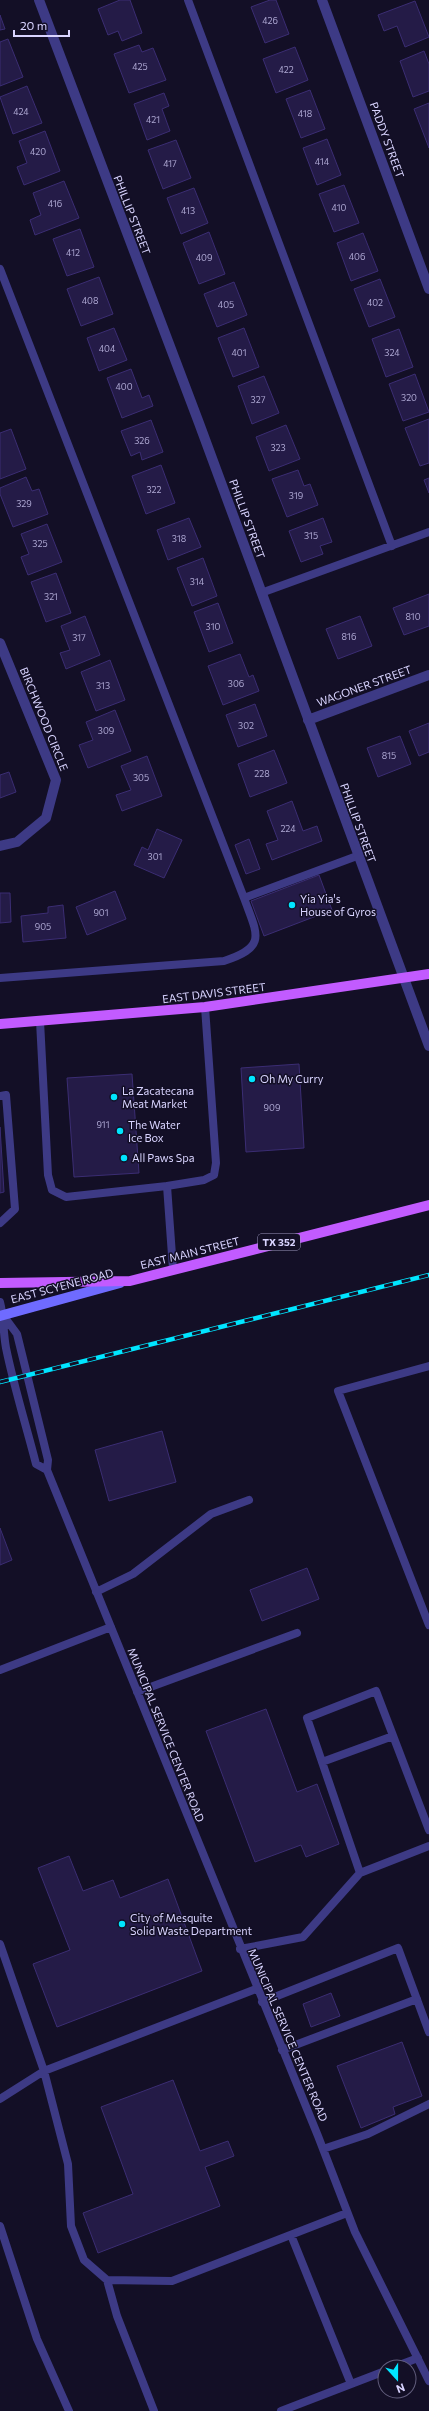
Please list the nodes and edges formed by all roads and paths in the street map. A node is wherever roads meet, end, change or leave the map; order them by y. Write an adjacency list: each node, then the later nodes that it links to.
1 (39, 0): 8 (street, PHILLIP STREET)
2 (188, 0): 7 (lane)
3 (322, 0): 5 (street, PADDY STREET)
4 (0, 270): 14 (lane)
5 (429, 289)
6 (429, 532): 7 (lane)
7 (392, 546): 8 (lane)
8 (261, 593): 11 (street, PHILLIP STREET)
9 (0, 643): 12 (street, BIRCHWOOD CIRCLE)
10 (429, 675): 11 (street, WAGONER STREET)
11 (308, 720): 13 (street, PHILLIP STREET)
12 (0, 846)
13 (357, 856): 14 (lane); 17 (street, PHILLIP STREET)
14 (244, 898): 16 (lane)
15 (429, 974): 17 (main road, EAST DAVIS STREET)
16 (0, 978)
17 (405, 979): 18 (main road, EAST DAVIS STREET); 21 (street, PHILLIP STREET)
18 (205, 1007): 19 (main road, EAST DAVIS STREET); 23 (lane)
19 (40, 1021): 20 (main road, EAST DAVIS STREET); 23 (lane)
20 (0, 1024)
21 (429, 1046)
22 (3, 1096): 25 (lane)
23 (167, 1186): 26 (lane)
24 (429, 1205): 26 (main road, EAST MAIN STREET / TX 352)
25 (0, 1223)
26 (173, 1269): 27 (main road, EAST MAIN STREET / TX 352)
27 (130, 1280): 28 (main road, EAST MAIN STREET / TX 352); 30 (street, EAST SCYENE ROAD)
28 (0, 1283)
29 (0, 1302): 30 (lane, MUNICIPAL SERVICE CENTER ROAD)
30 (2, 1315): 32 (lane, MUNICIPAL SERVICE CENTER ROAD); 32 (lane, MUNICIPAL SERVICE CENTER ROAD)
31 (429, 1366): 35 (lane)
32 (47, 1470): 34 (lane, MUNICIPAL SERVICE CENTER ROAD)
33 (249, 1500): 34 (lane)
34 (96, 1592): 36 (lane, MUNICIPAL SERVICE CENTER ROAD)
35 (429, 1625)
36 (110, 1627): 38 (lane); 39 (lane, MUNICIPAL SERVICE CENTER ROAD)
37 (297, 1633): 39 (lane)
38 (0, 1670)
39 (137, 1692): 46 (lane, MUNICIPAL SERVICE CENTER ROAD)
40 (393, 1736): 41 (lane); 41 (lane); 42 (lane)
41 (322, 1762): 44 (lane)
42 (429, 1830)
43 (429, 1846): 44 (lane)
44 (360, 1873): 46 (lane)
45 (0, 1944): 47 (lane)
46 (240, 1949): 48 (lane, MUNICIPAL SERVICE CENTER ROAD)
47 (2, 1956): 53 (lane)
48 (256, 1989): 50 (lane, MUNICIPAL SERVICE CENTER ROAD); 53 (lane)
49 (417, 1999): 50 (lane); 51 (lane); 52 (lane)
50 (262, 2002): 52 (lane, MUNICIPAL SERVICE CENTER ROAD)
51 (429, 2032)
52 (282, 2050): 56 (lane, MUNICIPAL SERVICE CENTER ROAD)
53 (44, 2071): 54 (lane); 60 (lane)
54 (0, 2099)
55 (429, 2104): 56 (lane)
56 (323, 2150): 57 (lane, MUNICIPAL SERVICE CENTER ROAD)
57 (347, 2213): 59 (lane); 61 (lane, MUNICIPAL SERVICE CENTER ROAD)
58 (0, 2226): 65 (lane)
59 (291, 2235): 60 (lane); 64 (lane)
60 (107, 2280): 66 (lane)
61 (418, 2358): 63 (lane, MUNICIPAL SERVICE CENTER ROAD)
62 (377, 2374): 64 (lane)
63 (429, 2381)
64 (351, 2384): 67 (lane)
65 (69, 2411)
66 (154, 2411)
67 (280, 2411)

